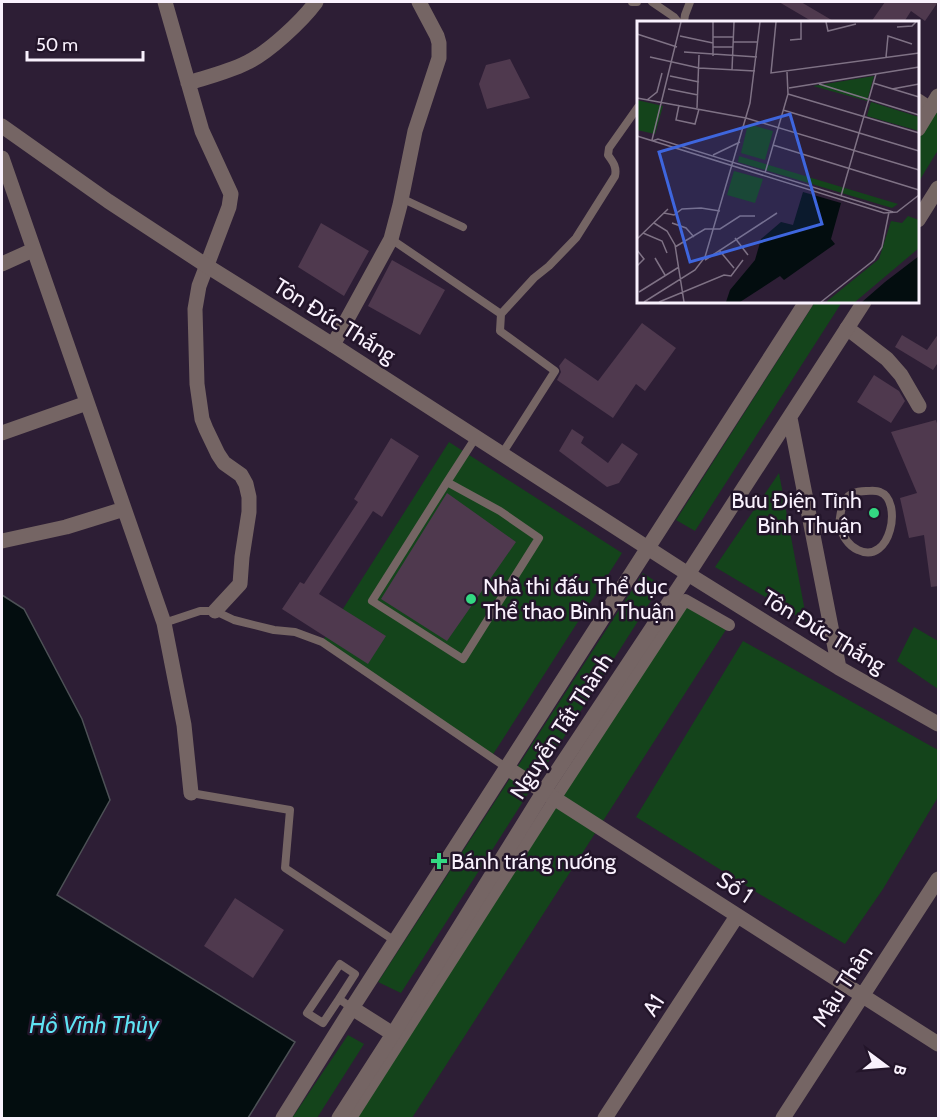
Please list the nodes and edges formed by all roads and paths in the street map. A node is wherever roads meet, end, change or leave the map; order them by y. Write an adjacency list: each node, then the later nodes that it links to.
1 (165, 2): 10 (street)
2 (316, 2): 10 (street)
3 (419, 2): 17 (street)
4 (633, 2): 5 (lane)
5 (637, 2)
6 (652, 2): 8 (lane)
7 (690, 2): 9 (lane)
8 (677, 21)
9 (684, 21)
10 (188, 83): 23 (street)
11 (929, 102): 14 (street)
12 (637, 110): 26 (lane)
13 (2, 126): 23 (street, Tôn Đức Thắng)
14 (919, 127)
15 (2, 159): 21 (street)
16 (939, 188): 18 (street)
17 (401, 198): 19 (lane); 20 (street)
18 (919, 218)
19 (463, 226)
20 (391, 239): 26 (lane); 28 (street)
21 (33, 250): 22 (street); 29 (street)
22 (2, 264)
23 (207, 266): 28 (street, Tôn Đức Thắng); 42 (street)
24 (805, 303): 40 (street, Nguyễn Tất Thành)
25 (863, 303): 27 (street, Nguyễn Tất Thành)
26 (501, 314): 34 (lane)
27 (847, 328): 30 (street); 31 (street, Nguyễn Tất Thành)
28 (333, 345): 33 (street, Tôn Đức Thắng)
29 (87, 403): 32 (street); 36 (street)
30 (919, 406)
31 (790, 418): 38 (street); 41 (street, Nguyễn Tất Thành)
32 (2, 433)
33 (476, 437): 34 (street, Tôn Đức Thắng); 35 (lane)
34 (502, 454): 40 (street, Tôn Đức Thắng)
35 (447, 482): 35 (lane)
36 (124, 509): 39 (street); 43 (street)
37 (839, 525): 37 (lane); 38 (lane)
38 (812, 531): 45 (street)
39 (2, 541)
40 (648, 547): 41 (street, Tôn Đức Thắng); 47 (street, Nguyễn Tất Thành)
41 (688, 574): 45 (street, Tôn Đức Thắng); 49 (street, Nguyễn Tất Thành)
42 (215, 611): 43 (lane); 47 (lane)
43 (164, 623): 48 (street)
44 (729, 625): 49 (street)
45 (839, 668): 46 (street, Tôn Đức Thắng)
46 (939, 724)
47 (507, 768): 49 (street, Số 1); 52 (street, Nguyễn Tất Thành)
48 (191, 793): 52 (lane)
49 (549, 795): 51 (street, Số 1); 56 (street, Nguyễn Tất Thành); 60 (street)
50 (939, 879): 53 (street, Mậu Thân)
51 (737, 916): 53 (street, Số 1); 61 (street, A1)
52 (395, 941): 55 (street, Nguyễn Tất Thành)
53 (862, 996): 57 (street, Số 1); 62 (street, Mậu Thân)
54 (339, 999): 54 (lane); 55 (lane)
55 (352, 1008): 56 (street); 58 (street, Nguyễn Tất Thành)
56 (393, 1035): 59 (street, Nguyễn Tất Thành)
57 (939, 1044)
58 (283, 1119)
59 (339, 1119)
60 (351, 1119)
61 (605, 1119)
62 (783, 1119)

